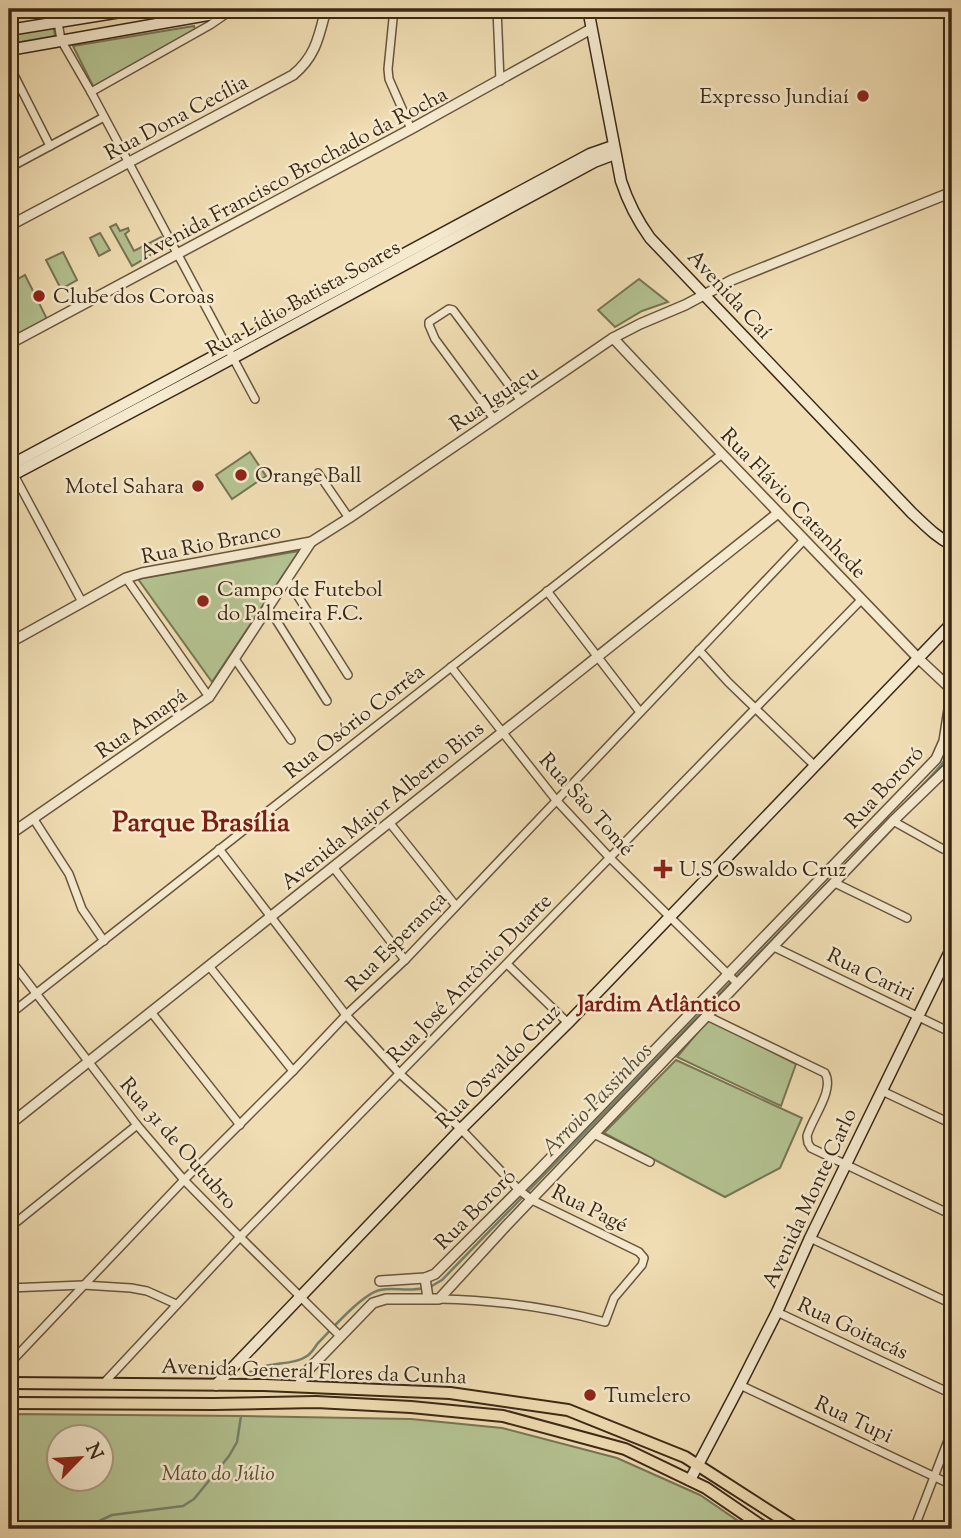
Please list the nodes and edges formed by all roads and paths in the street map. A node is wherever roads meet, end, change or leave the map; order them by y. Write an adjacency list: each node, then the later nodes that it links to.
1 (139, 9): 9 (main road)
2 (242, 9): 8 (main road)
3 (327, 9): 22 (street, Rua Dona Cecília)
4 (394, 9): 19 (street)
5 (497, 9): 16 (street)
6 (588, 9): 11 (main road, Avenida Caí)
7 (949, 9): 10 (main road)
8 (230, 11): 13 (main road); 17 (street)
9 (58, 22): 12 (main road); 13 (street)
10 (952, 25)
11 (592, 29): 16 (street, Avenida Francisco Brochado da Rocha); 21 (main road, Avenida Caí)
12 (9, 30)
13 (61, 40): 14 (main road); 17 (street)
14 (9, 50)
15 (9, 65): 20 (street)
16 (500, 81): 19 (street, Avenida Francisco Brochado da Rocha)
17 (91, 92): 18 (street)
18 (104, 117): 20 (street); 22 (street)
19 (411, 129): 26 (street, Avenida Francisco Brochado da Rocha)
20 (50, 146): 23 (street)
21 (614, 150): 27 (main road, Avenida Caí); 28 (main road, Rua Lídio Batista Soares)
22 (128, 163): 25 (street, Rua Dona Cecília); 26 (street)
23 (9, 168)
24 (952, 192): 27 (street, Rua Iguaçu)
25 (9, 226)
26 (177, 254): 30 (street, Avenida Francisco Brochado da Rocha); 31 (street)
27 (704, 294): 29 (street, Rua Iguaçu); 44 (main road, Avenida Caí)
28 (284, 324): 31 (main road, Rua Lídio Batista Soares); 32 (main road, Rua Lídio Batista Soares)
29 (613, 338): 35 (street, Rua Iguaçu); 37 (street, Rua Flávio Catanhede)
30 (9, 344)
31 (228, 348): 32 (street); 33 (main road, Rua Lídio Batista Soares)
32 (233, 358): 33 (main road, Rua Lídio Batista Soares); 34 (street)
33 (157, 393): 38 (main road, Rua Lídio Batista Soares)
34 (255, 399)
35 (521, 401): 36 (street, Rua Iguaçu); 36 (street)
36 (494, 419): 41 (street, Rua Iguaçu)
37 (722, 454): 40 (street, Rua Flávio Catanhede); 47 (street, Rua Osório Corrêa)
38 (10, 470): 49 (street)
39 (318, 473): 41 (street)
40 (778, 513): 42 (street, Rua Flávio Catanhede); 54 (street, Avenida Major Alberto Bins)
41 (349, 518): 43 (street, Rua Iguaçu)
42 (804, 540): 48 (street, Rua Flávio Catanhede); 53 (street, Rua Esperança)
43 (311, 542): 45 (street, Rua Rio Branco); 46 (street, Rua Amapá)
44 (952, 545)
45 (126, 578): 49 (street, Rua Rio Branco); 60 (street)
46 (287, 579): 50 (street, Rua Amapá); 58 (street)
47 (547, 591): 54 (street); 57 (street, Rua Osório Corrêa)
48 (862, 600): 56 (street, Rua Flávio Catanhede); 62 (street, Rua José Antônio Duarte)
49 (82, 602): 52 (street, Rua Rio Branco)
50 (268, 607): 55 (street, Rua Amapá); 61 (street)
51 (952, 623): 56 (main road, Rua Osvaldo Cruz)
52 (9, 643)
53 (699, 650): 62 (street); 63 (street, Rua Esperança)
54 (597, 656): 63 (street); 64 (street, Avenida Major Alberto Bins)
55 (235, 659): 60 (street, Rua Amapá); 65 (street)
56 (919, 659): 59 (street, Rua Flávio Catanhede); 67 (main road, Rua Osvaldo Cruz)
57 (451, 667): 64 (street, Rua São Tomé); 73 (street, Rua Osório Corrêa)
58 (348, 675)
59 (952, 690): 89 (street, Rua Bororó)
60 (209, 697): 69 (street, Rua Amapá)
61 (327, 701)
62 (756, 708): 67 (street); 75 (street, Rua José Antônio Duarte)
63 (640, 712): 68 (street, Rua Esperança)
64 (503, 732): 68 (street, Rua São Tomé); 71 (street, Avenida Major Alberto Bins)
65 (291, 740)
66 (952, 764): 70 (street)
67 (815, 766): 80 (main road, Rua Osvaldo Cruz)
68 (556, 800): 75 (street, Rua São Tomé); 78 (street, Rua Esperança)
69 (33, 818): 72 (street, Rua Amapá); 82 (street)
70 (893, 821): 74 (street, Rua Bororó); 77 (street)
71 (389, 822): 76 (street, Avenida Major Alberto Bins); 78 (street)
72 (9, 835)
73 (219, 849): 79 (street, Rua Pagé); 82 (street, Rua Osório Corrêa)
74 (943, 849)
75 (610, 858): 80 (street, Rua São Tomé); 87 (street, Rua José Antônio Duarte)
76 (333, 867): 79 (street, Avenida Major Alberto Bins); 86 (street)
77 (835, 883): 81 (street); 83 (street)
78 (456, 906): 86 (street, Rua Esperança)
79 (271, 916): 88 (street, Avenida Major Alberto Bins); 94 (street, Rua Pagé)
80 (670, 917): 89 (street, Rua São Tomé); 97 (main road, Rua Osvaldo Cruz)
81 (907, 918)
82 (104, 941): 91 (street, Rua Osório Corrêa)
83 (774, 947): 90 (street); 96 (street, Rua Cariri)
84 (952, 947): 96 (main road, Avenida Monte Carlo)
85 (9, 958): 91 (street, Rua 31 de Outubro)
86 (405, 960): 94 (street, Rua Esperança)
87 (507, 964): 97 (street); 101 (street, Rua José Antônio Duarte)
88 (209, 966): 92 (street, Avenida Major Alberto Bins); 100 (street)
89 (729, 975): 90 (street, Rua São Tomé); 112 (street, Rua Bororó)
90 (737, 983): 95 (street)
91 (36, 994): 93 (street, Rua Osório Corrêa); 99 (street, Rua 31 de Outubro)
92 (151, 1012): 99 (street, Avenida Major Alberto Bins); 106 (street)
93 (9, 1015)
94 (346, 1015): 100 (street, Rua Esperança); 101 (street, Rua Pagé)
95 (707, 1016): 108 (street); 110 (street)
96 (918, 1017): 98 (street, Rua Cariri); 102 (main road, Avenida Monte Carlo)
97 (568, 1023): 107 (main road, Rua Osvaldo Cruz)
98 (952, 1033)
99 (88, 1062): 104 (street, Avenida Major Alberto Bins); 105 (street, Rua 31 de Outubro)
100 (293, 1071): 106 (street, Rua Esperança)
101 (400, 1074): 107 (street, Rua Pagé); 116 (street, Rua José Antônio Duarte)
102 (882, 1091): 103 (street); 110 (main road, Avenida Monte Carlo)
103 (952, 1124)
104 (9, 1125)
105 (136, 1125): 111 (street, Rua 31 de Outubro); 115 (street)
106 (240, 1125): 111 (street, Rua Esperança)
107 (461, 1129): 112 (street, Rua Pagé); 122 (main road, Rua Osvaldo Cruz)
108 (594, 1134): 109 (street); 113 (street)
109 (650, 1162)
110 (846, 1164): 114 (street); 117 (main road, Avenida Monte Carlo)
111 (184, 1180): 116 (street, Rua 31 de Outubro); 119 (street, Rua Esperança)
112 (520, 1191): 113 (street, Rua Pagé); 121 (street, Rua Bororó)
113 (531, 1199): 123 (street); 123 (street, Rua Pagé)
114 (952, 1215)
115 (9, 1228)
116 (240, 1237): 122 (street, Rua 31 de Outubro); 124 (street, Rua José Antônio Duarte)
117 (810, 1238): 125 (street); 126 (main road, Avenida Monte Carlo)
118 (380, 1281): 121 (street)
119 (83, 1285): 120 (street); 124 (street); 128 (street, Rua Esperança)
120 (9, 1288)
121 (427, 1288): 123 (street); 127 (street)
122 (301, 1296): 127 (street, Rua 31 de Outubro); 131 (main road, Rua Osvaldo Cruz)
123 (439, 1298)
124 (176, 1304): 130 (street, Rua José Antônio Duarte)
125 (952, 1304)
126 (777, 1311): 132 (main road, Avenida Monte Carlo); 134 (street, Rua Goitacás)
127 (338, 1334): 133 (street)
128 (9, 1364)
129 (9, 1383): 130 (main road, Avenida General Flores da Cunha)
130 (103, 1384): 131 (main road, Avenida General Flores da Cunha)
131 (216, 1385): 133 (main road, Avenida General Flores da Cunha); 137 (main road)
132 (740, 1385): 139 (main road, Avenida Monte Carlo); 140 (street, Rua Tupi)
133 (298, 1386): 135 (main road); 139 (main road, Avenida General Flores da Cunha)
134 (952, 1394)
135 (316, 1402): 137 (main road, Avenida General Flores da Cunha); 141 (main road, Avenida General Flores da Cunha)
136 (9, 1403): 137 (main road, Avenida General Flores da Cunha)
137 (214, 1404)
138 (952, 1430): 140 (street)
139 (698, 1465): 141 (main road, Avenida Monte Carlo); 144 (main road, Avenida General Flores da Cunha)
140 (934, 1476): 142 (street, Rua Tupi); 145 (street)
141 (690, 1480): 143 (main road, Avenida General Flores da Cunha)
142 (952, 1485)
143 (766, 1529)
144 (797, 1529)
145 (914, 1529)

